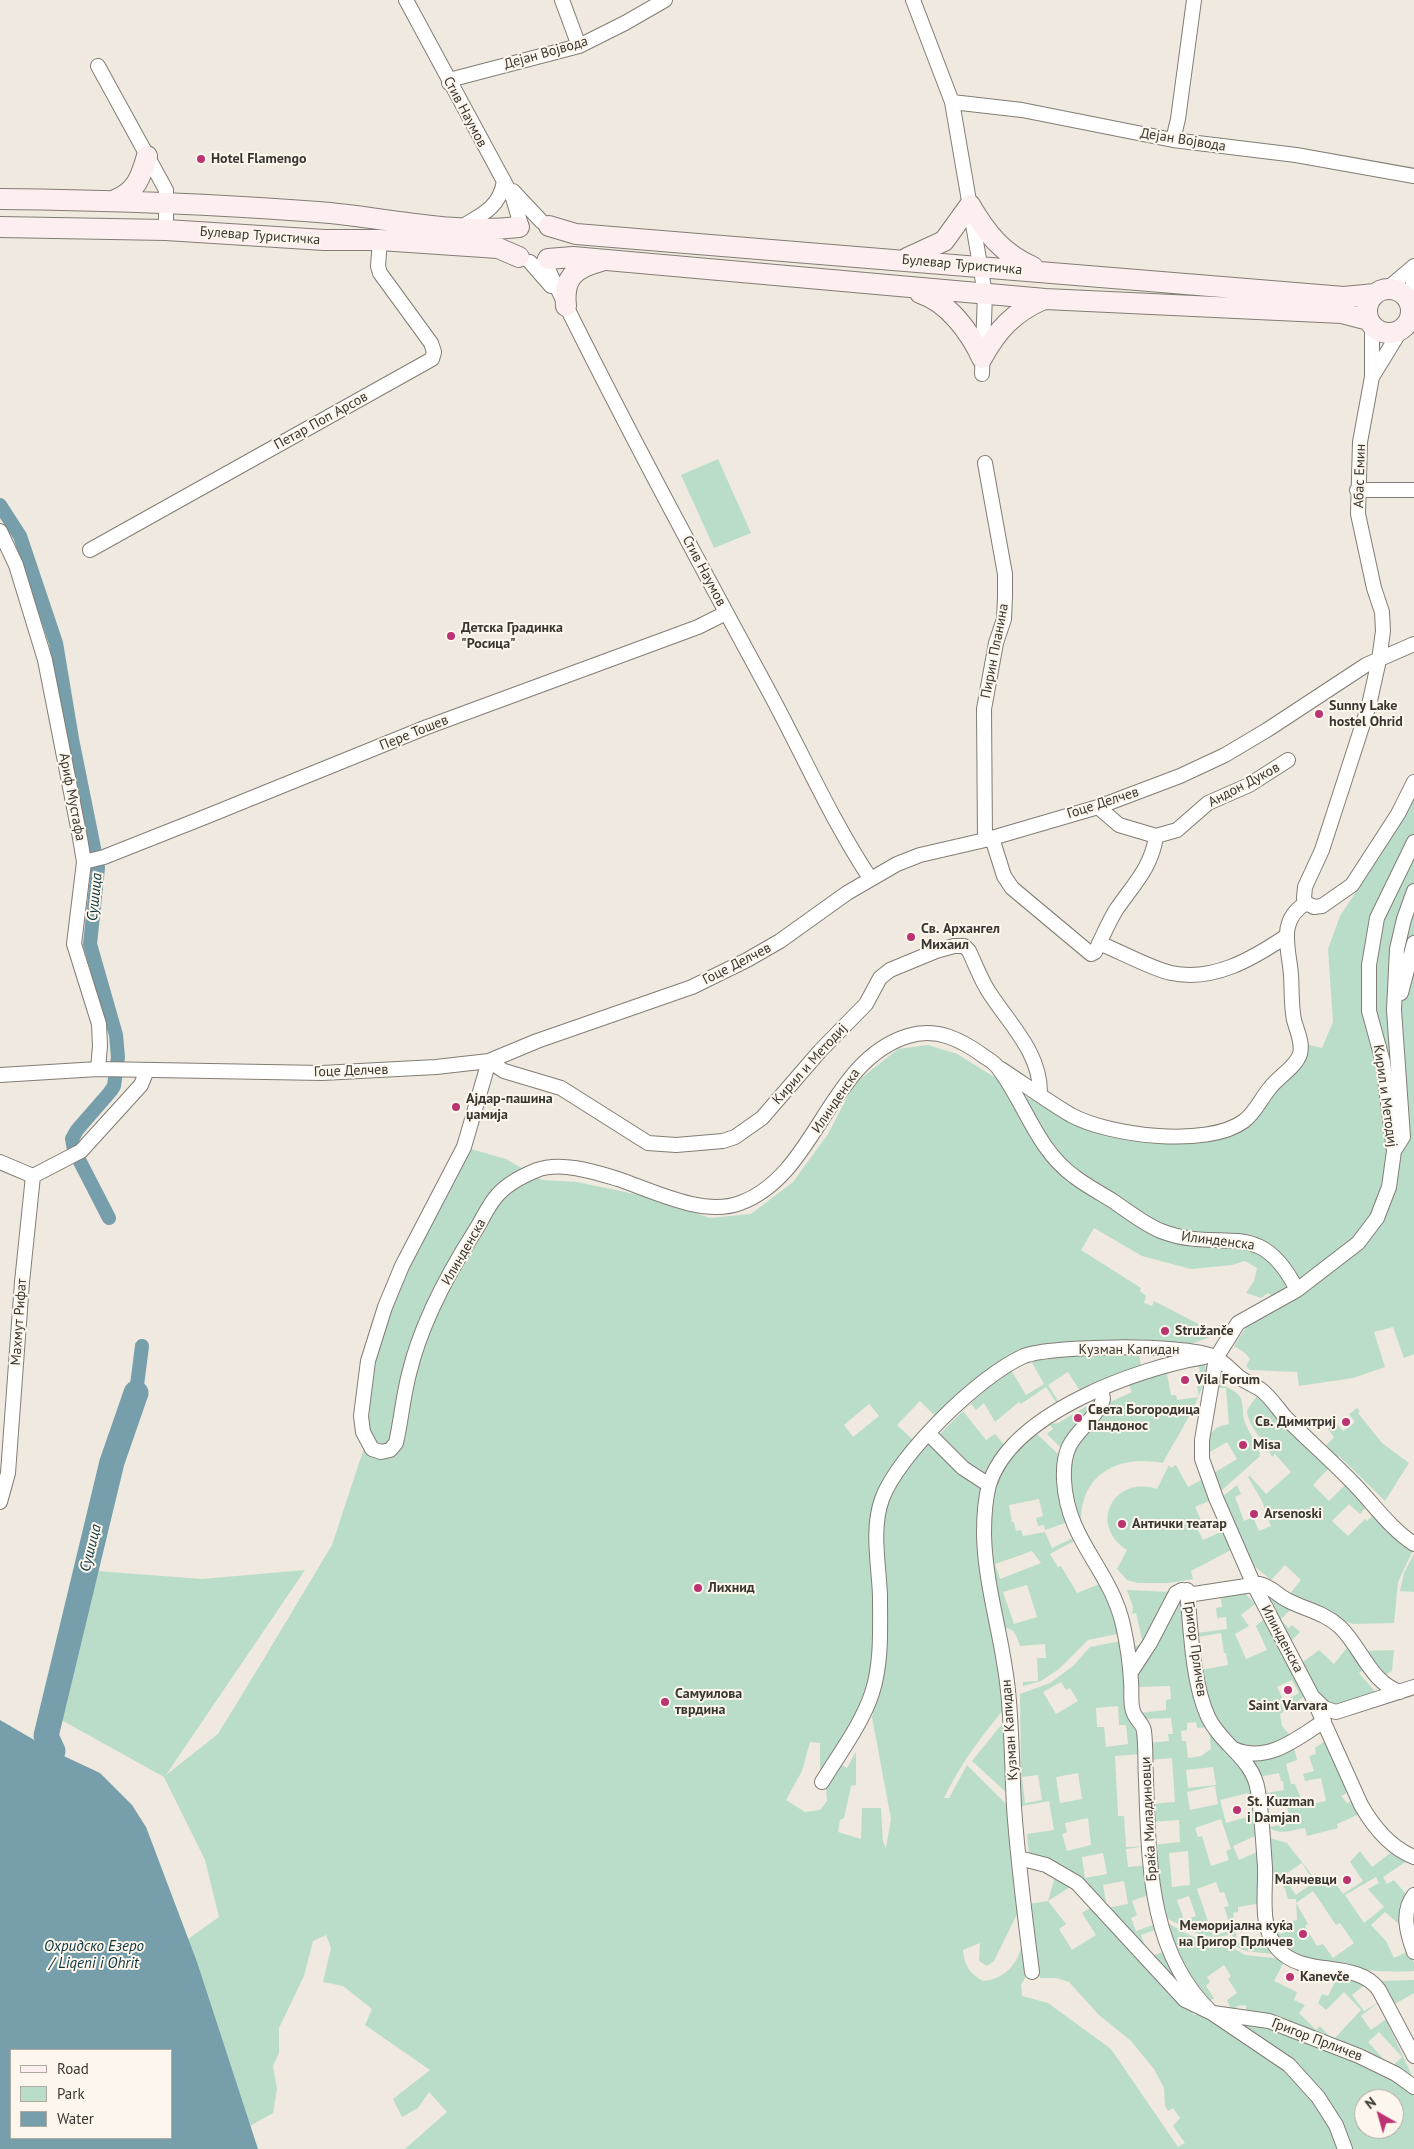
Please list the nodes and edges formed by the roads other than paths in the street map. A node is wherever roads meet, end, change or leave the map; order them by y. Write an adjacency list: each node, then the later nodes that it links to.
1 (406, 0): 8 (street, Стив Наумов)
2 (562, 0): 6 (street)
3 (666, 0): 6 (street, Дејан Војвода)
4 (913, 0): 9 (street)
5 (1194, 0): 10 (street)
6 (578, 46): 8 (street, Дејан Војвода)
7 (98, 66): 11 (street)
8 (449, 82): 13 (street, Стив Наумов)
9 (952, 102): 10 (street, Дејан Војвода); 17 (street)
10 (1173, 140): 12 (street, Дејан Војвода)
11 (147, 156): 15 (main road); 16 (street)
12 (1414, 176)
13 (504, 181): 18 (street); 19 (street, Стив Наумов); 21 (street)
14 (0, 199): 15 (main road, Булевар Туристичка)
15 (115, 200): 16 (main road, Булевар Туристичка)
16 (168, 202): 21 (main road, Булевар Туристичка); 22 (street)
17 (970, 205): 26 (main road); 28 (street); 29 (main road)
18 (546, 224): 19 (main road); 24 (main road); 26 (main road, Булевар Туристичка)
19 (520, 226): 21 (main road, Булевар Туристичка); 24 (main road)
20 (0, 227): 22 (main road, Булевар Туристичка)
21 (461, 227)
22 (166, 230): 23 (main road, Булевар Туристичка)
23 (380, 240): 24 (main road, Булевар Туристичка); 44 (street, Петар Поп Арсов)
24 (535, 260): 25 (main road, Булевар Туристичка); 35 (street, Стив Наумов)
25 (605, 260): 30 (main road, Булевар Туристичка); 35 (main road)
26 (902, 260): 28 (main road, Булевар Туристичка)
27 (1414, 266): 31 (street)
28 (981, 267): 29 (main road, Булевар Туристичка); 33 (street)
29 (1044, 273): 31 (main road, Булевар Туристичка)
30 (900, 286): 33 (main road, Булевар Туристичка); 38 (main road)
31 (1381, 291): 32 (main road); 36 (main road)
32 (1412, 293): 37 (main road)
33 (985, 294): 34 (main road, Булевар Туристичка); 38 (street)
34 (1045, 299): 36 (main road, Булевар Туристичка); 38 (main road)
35 (566, 306): 45 (street, Стив Наумов)
36 (1370, 322): 37 (main road); 39 (street)
37 (1408, 325): 39 (street, Абас Емин)
38 (982, 366)
39 (1372, 377): 41 (street, Абас Емин)
40 (984, 463): 52 (street, Пирин Планина)
41 (1357, 490): 42 (street); 47 (street, Абас Емин)
42 (1414, 490)
43 (0, 531): 54 (street, Ариф Мустафа)
44 (90, 550)
45 (726, 612): 54 (street, Пере Тошев); 55 (street, Стив Наумов)
46 (1414, 644): 47 (street, Гоце Делчев)
47 (1379, 660): 50 (street, Гоце Делчев); 57 (street)
48 (1288, 760): 51 (street, Андон Дуков)
49 (1414, 782): 57 (street)
50 (1098, 807): 51 (street); 52 (street, Гоце Делчев)
51 (1156, 836): 59 (street)
52 (988, 839): 55 (street, Гоце Делчев); 59 (street, Пирин Планина)
53 (1414, 842): 68 (street, Кирил и Методиј)
54 (93, 860): 64 (street, Ариф Мустафа)
55 (870, 878): 62 (street, Гоце Делчев)
56 (1414, 892): 61 (street)
57 (1306, 904): 58 (street)
58 (1285, 937): 59 (street); 67 (street)
59 (1099, 943)
60 (1414, 943): 61 (street)
61 (1394, 1016): 68 (street)
62 (490, 1060): 63 (street, Илинденска); 65 (street, Гоце Делчев); 67 (street, Кирил и Методиј)
63 (998, 1066): 67 (street); 71 (street, Илинденска)
64 (98, 1069): 65 (street, Гоце Делчев); 66 (street, Гоце Делчев)
65 (147, 1070): 70 (street)
66 (0, 1075)
67 (1040, 1094)
68 (1394, 1151): 71 (street, Кирил и Методиј)
69 (0, 1162): 70 (street)
70 (33, 1176): 76 (street, Махмут Рифат)
71 (1297, 1290): 72 (street, Илинденска)
72 (1214, 1357): 73 (street, Кузман Капидан); 74 (street, Кузман Капидан); 77 (street); 78 (street, Илинденска)
73 (1101, 1388): 75 (street, Кузман Капидан); 80 (street, Браќа Миладиновци)
74 (929, 1434): 75 (street); 85 (street, Кузман Капидан)
75 (990, 1485): 87 (street, Кузман Капидан)
76 (0, 1502)
77 (1414, 1544)
78 (1254, 1585): 79 (street); 81 (street); 82 (street, Илинденска)
79 (1186, 1590): 80 (street); 84 (street, Григор Прличев)
80 (1130, 1672): 91 (street, Браќа Миладиновци)
81 (1407, 1690): 82 (street)
82 (1312, 1696): 83 (street, Илинденска)
83 (1324, 1721): 84 (street); 86 (street, Илинденска)
84 (1229, 1746): 92 (street, Григор Прличев)
85 (822, 1782)
86 (1414, 1857)
87 (1019, 1858): 90 (street, Кузман Капидан); 91 (street)
88 (1414, 1895): 89 (street)
89 (1414, 1952)
90 (1032, 1972)
91 (1212, 2013): 93 (street, Григор Прличев); 94 (street)
92 (1414, 2056)
93 (1414, 2087)
94 (1345, 2149)

